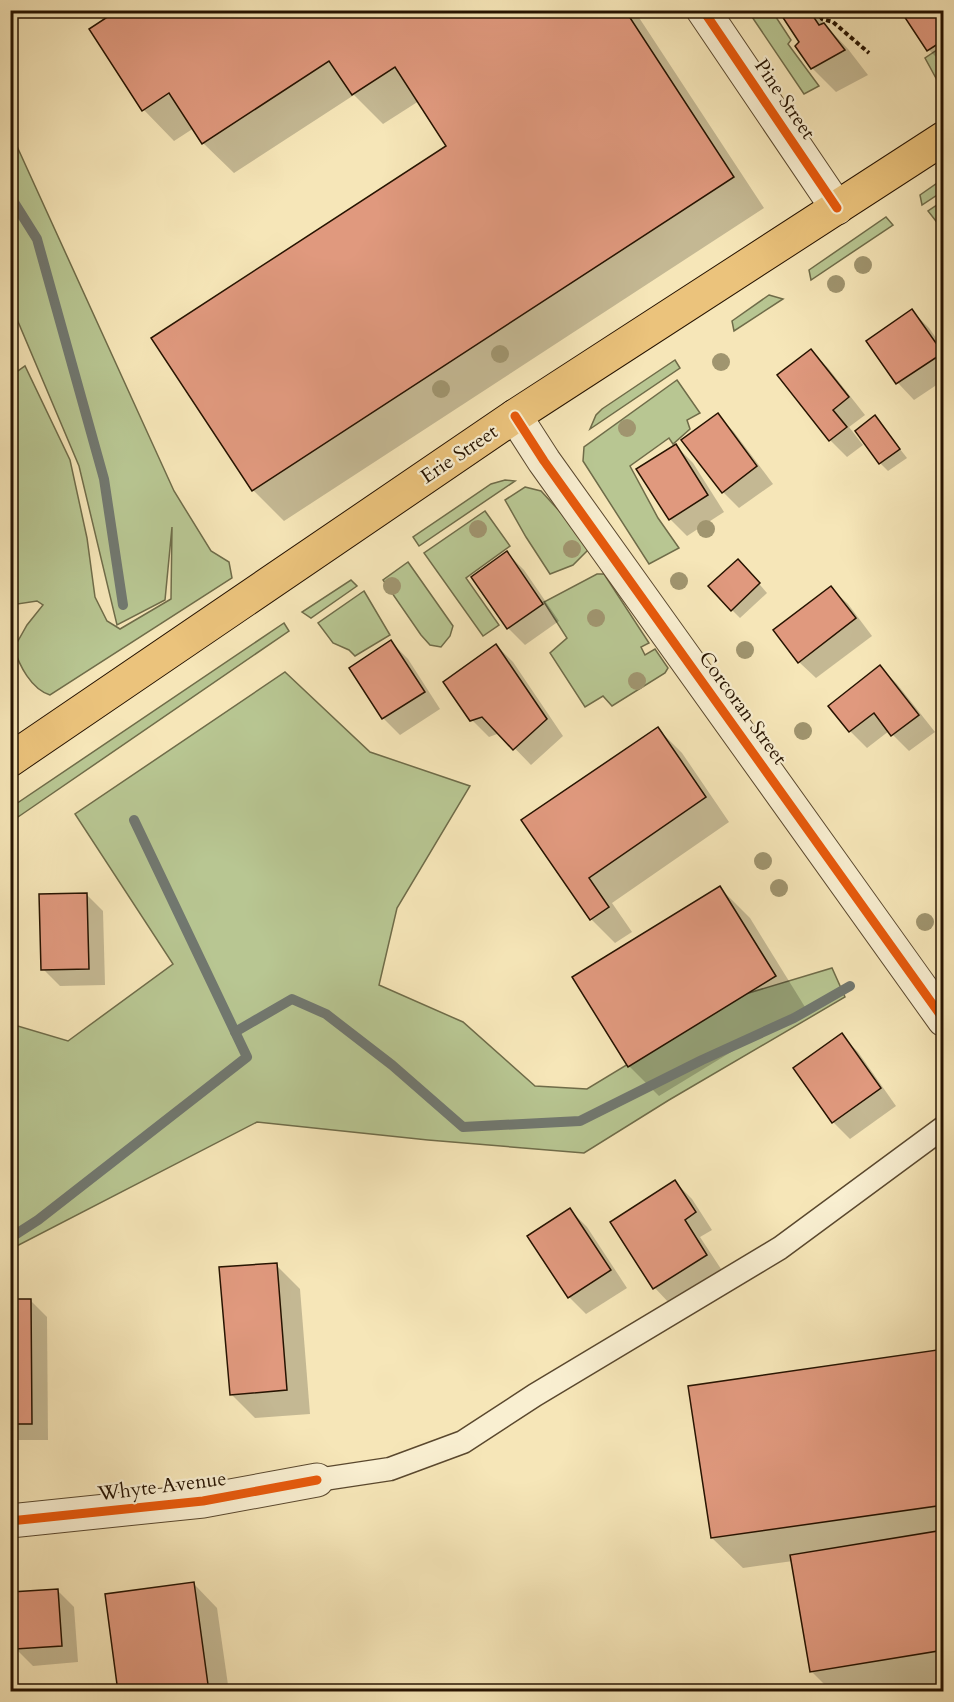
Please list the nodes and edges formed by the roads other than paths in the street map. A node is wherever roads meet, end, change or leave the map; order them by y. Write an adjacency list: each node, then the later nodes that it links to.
1 (703, 10): 3 (street, Pine Street)
2 (944, 138): 3 (main road, Erie Street)
3 (837, 208): 4 (main road, Erie Street)
4 (515, 416): 5 (main road, Erie Street); 6 (street, Corcoran Street)
5 (10, 760)
6 (944, 1020)
7 (944, 1127): 8 (lane)
8 (317, 1480): 9 (street, Whyte Avenue)
9 (10, 1521)

